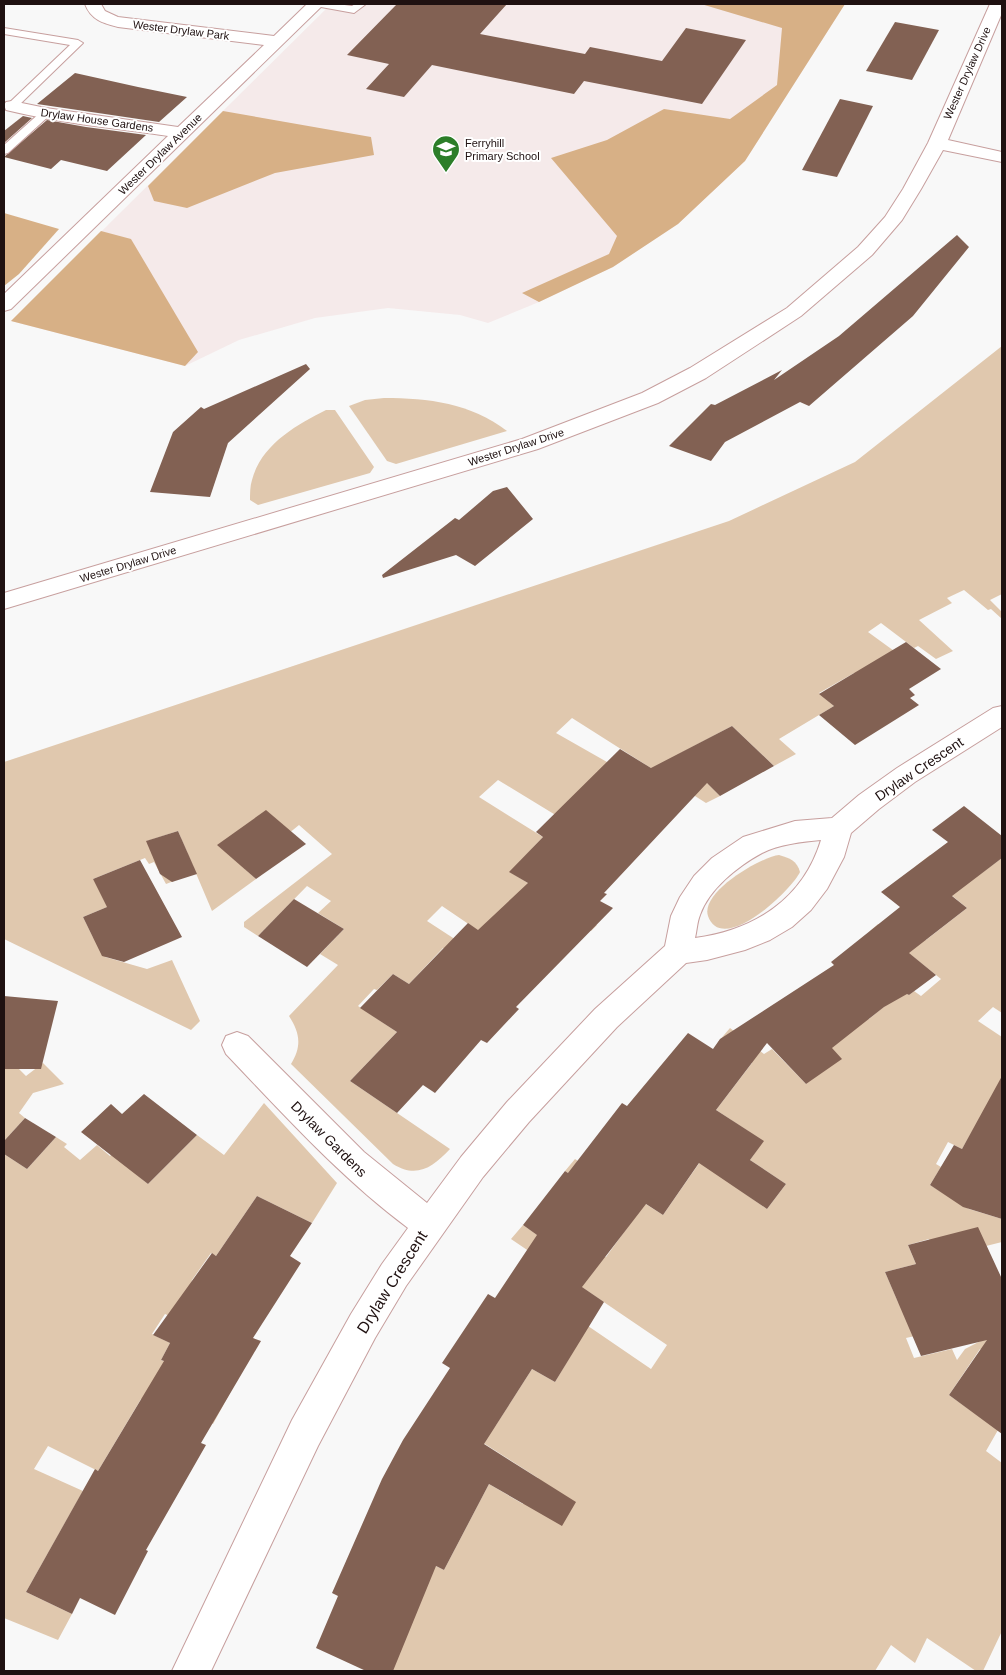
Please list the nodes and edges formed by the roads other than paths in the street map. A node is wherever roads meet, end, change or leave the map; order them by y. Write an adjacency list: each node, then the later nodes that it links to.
1 (93, 4): 7 (street, Wester Drylaw Park)
2 (316, 4): 7 (street, Wester Drylaw Avenue)
3 (321, 4): 4 (lane)
4 (361, 4)
5 (998, 4): 11 (street, Wester Drylaw Drive)
6 (4, 31): 8 (lane)
7 (277, 42): 10 (street, Wester Drylaw Avenue)
8 (12, 106): 9 (street, Drylaw House Gardens)
9 (46, 114): 10 (street, Drylaw House Gardens); 12 (lane)
10 (182, 132): 14 (street, Wester Drylaw Avenue)
11 (937, 143): 13 (street); 15 (street, Wester Drylaw Drive)
12 (4, 151)
13 (1002, 157)
14 (4, 305)
15 (4, 602)
16 (1002, 715): 17 (street, Drylaw Crescent)
17 (839, 828): 18 (street); 18 (street)
18 (678, 952): 20 (street, Drylaw Crescent)
19 (237, 1045): 20 (street, Drylaw Gardens)
20 (429, 1224): 21 (street, Drylaw Crescent)
21 (190, 1671)

